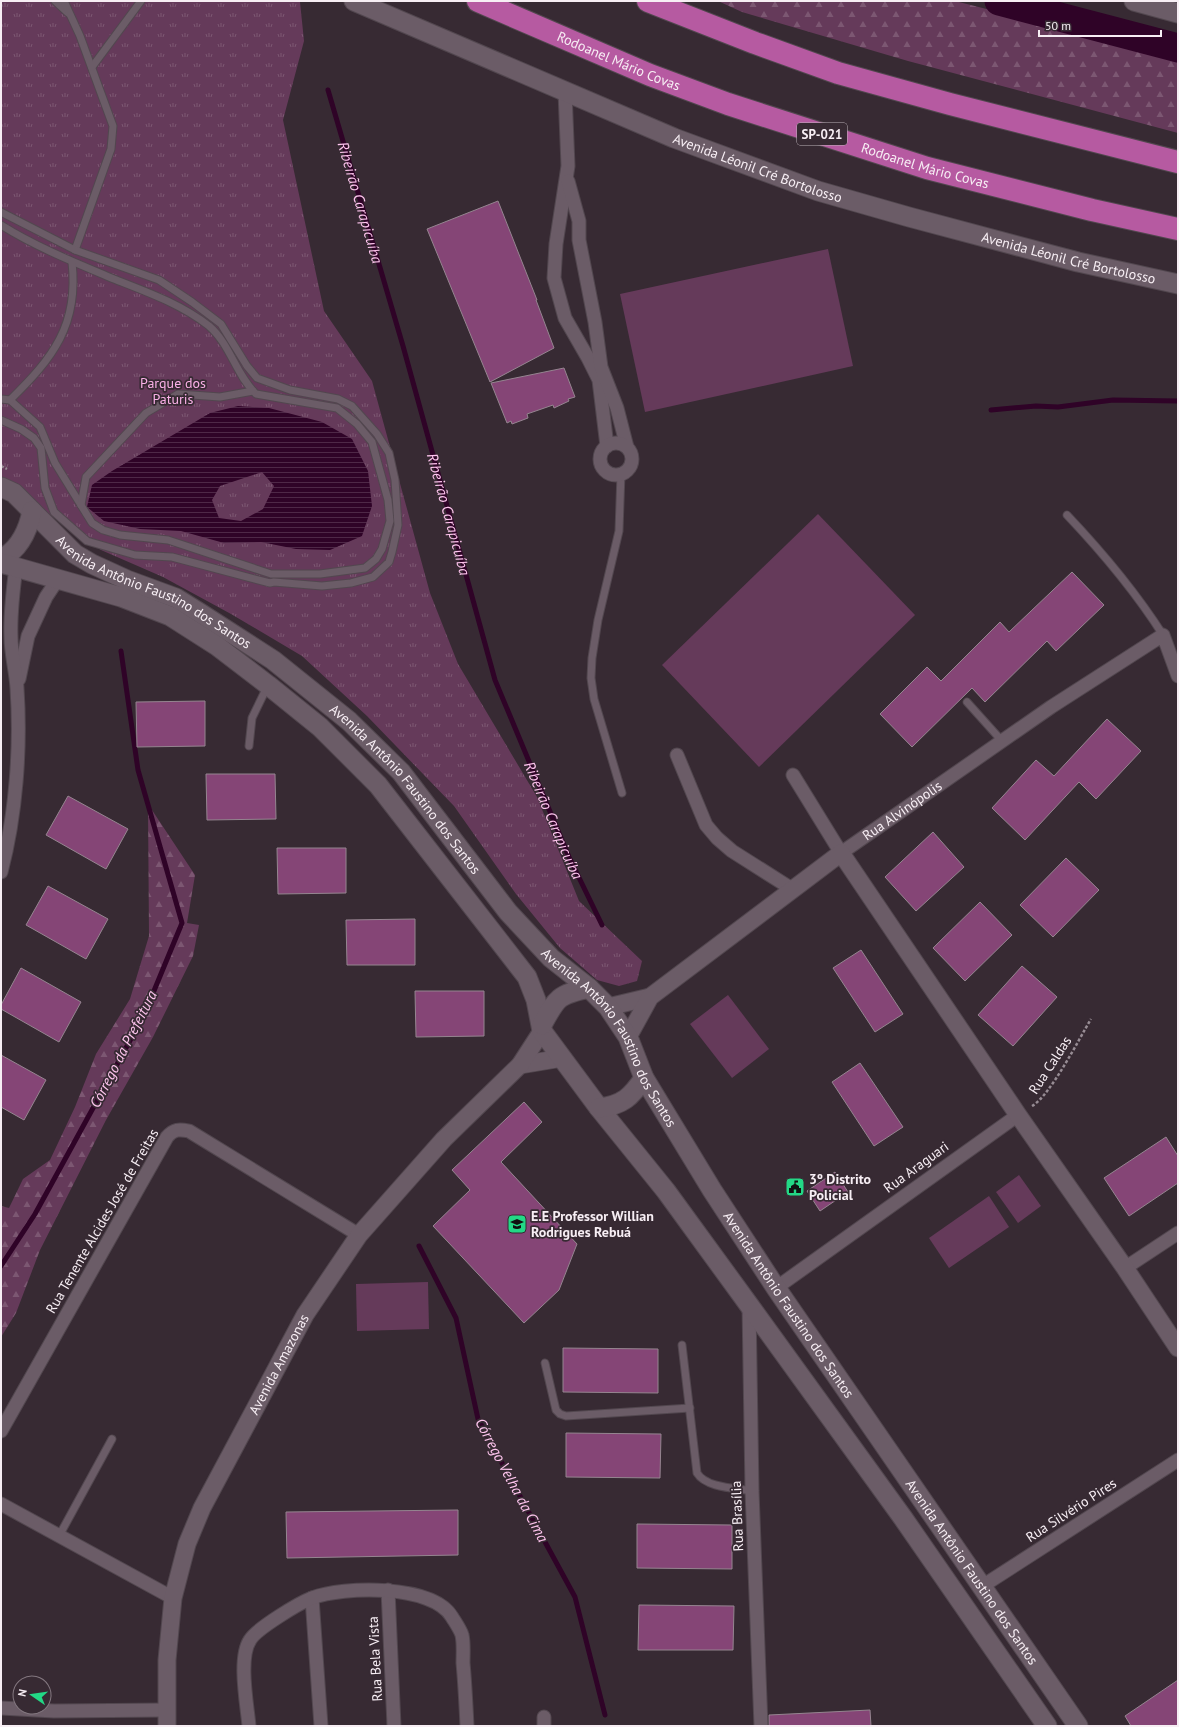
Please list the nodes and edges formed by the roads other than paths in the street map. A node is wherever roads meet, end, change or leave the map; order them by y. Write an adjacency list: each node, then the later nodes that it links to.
1 (55, 1): 9 (lane)
2 (64, 1): 9 (lane)
3 (141, 1): 10 (lane)
4 (354, 1): 11 (main road, Avenida Léonil Cré Bortolosso)
5 (478, 1): 16 (highway, Rodoanel Mário Covas / SP-021)
6 (648, 1): 12 (highway)
7 (1134, 1): 8 (main road)
8 (1178, 12)
9 (71, 16): 10 (lane)
10 (92, 67): 17 (lane)
11 (565, 92): 13 (street); 19 (main road, Avenida Léonil Cré Bortolosso)
12 (1178, 162)
13 (567, 178): 24 (street); 25 (street)
14 (1, 212): 17 (lane)
15 (1, 225): 18 (lane)
16 (1178, 229)
17 (74, 250): 23 (lane)
18 (72, 262): 20 (lane); 22 (lane)
19 (1178, 284)
20 (253, 391): 28 (lane); 28 (lane)
21 (1, 399): 22 (lane)
22 (10, 400): 28 (lane)
23 (1, 420)
24 (607, 446): 25 (street); 26 (street)
25 (628, 447): 26 (street)
26 (621, 473): 42 (lane)
27 (1, 487): 29 (main road, Avenida Antônio Faustino dos Santos)
28 (81, 505)
29 (32, 511): 31 (main road); 46 (main road, Avenida Antônio Faustino dos Santos)
30 (1067, 515): 33 (lane)
31 (6, 563): 32 (main road, Avenida Antônio Faustino dos Santos); 36 (street)
32 (58, 579): 35 (main road, Avenida Antônio Faustino dos Santos); 36 (street)
33 (1163, 635): 34 (street); 38 (street, Rua Alvinópolis)
34 (1178, 676)
35 (268, 685): 39 (lane); 49 (main road, Avenida Antônio Faustino dos Santos)
36 (17, 688): 44 (street)
37 (967, 702): 38 (lane)
38 (1002, 741): 43 (street, Rua Alvinópolis)
39 (249, 746)
40 (677, 755): 45 (street)
41 (793, 775): 43 (street)
42 (622, 793)
43 (841, 853): 45 (street, Rua Alvinópolis); 55 (street)
44 (1, 872)
45 (792, 889): 47 (street, Rua Alvinópolis)
46 (588, 988): 48 (main road, Avenida Antônio Faustino dos Santos); 49 (main road)
47 (650, 997): 48 (street, Rua Alvinópolis); 50 (street, Rua Alvinópolis)
48 (608, 1007): 50 (main road, Avenida Antônio Faustino dos Santos)
49 (542, 1028): 51 (main road, Avenida Antônio Faustino dos Santos); 52 (street, Avenida Amazonas)
50 (628, 1037): 53 (main road, Avenida Antônio Faustino dos Santos)
51 (562, 1058): 52 (street); 54 (main road, Avenida Antônio Faustino dos Santos)
52 (520, 1065): 57 (street, Avenida Amazonas)
53 (644, 1078): 54 (main road); 59 (main road, Avenida Antônio Faustino dos Santos)
54 (599, 1108): 60 (main road, Avenida Antônio Faustino dos Santos)
55 (1018, 1115): 58 (street); 59 (street, Rua Araguari)
56 (1178, 1233): 58 (street)
57 (359, 1235): 65 (street, Rua Tenente Alcides José de Freitas); 73 (street, Avenida Amazonas)
58 (1125, 1268): 62 (street)
59 (776, 1288): 71 (main road, Avenida Antônio Faustino dos Santos)
60 (749, 1305): 68 (street, Rua Brasília); 82 (main road, Avenida Antônio Faustino dos Santos)
61 (682, 1344): 64 (lane)
62 (1178, 1348)
63 (545, 1363): 64 (lane)
64 (690, 1408): 68 (lane)
65 (1, 1432)
66 (112, 1439): 70 (lane)
67 (1178, 1460): 71 (street, Rua Silvério Pires)
68 (752, 1491): 81 (street, Rua Brasília)
69 (1, 1504): 70 (street)
70 (59, 1536): 73 (street)
71 (982, 1588): 83 (main road, Avenida Antônio Faustino dos Santos)
72 (388, 1590): 74 (street); 79 (street, Rua Bela Vista); 80 (street)
73 (173, 1598): 76 (street, Avenida Amazonas)
74 (312, 1598): 77 (street); 78 (street)
75 (1, 1708): 76 (street)
76 (167, 1718)
77 (249, 1726)
78 (321, 1726)
79 (394, 1726)
80 (467, 1726)
81 (761, 1726)
82 (1047, 1726)
83 (1078, 1726)

